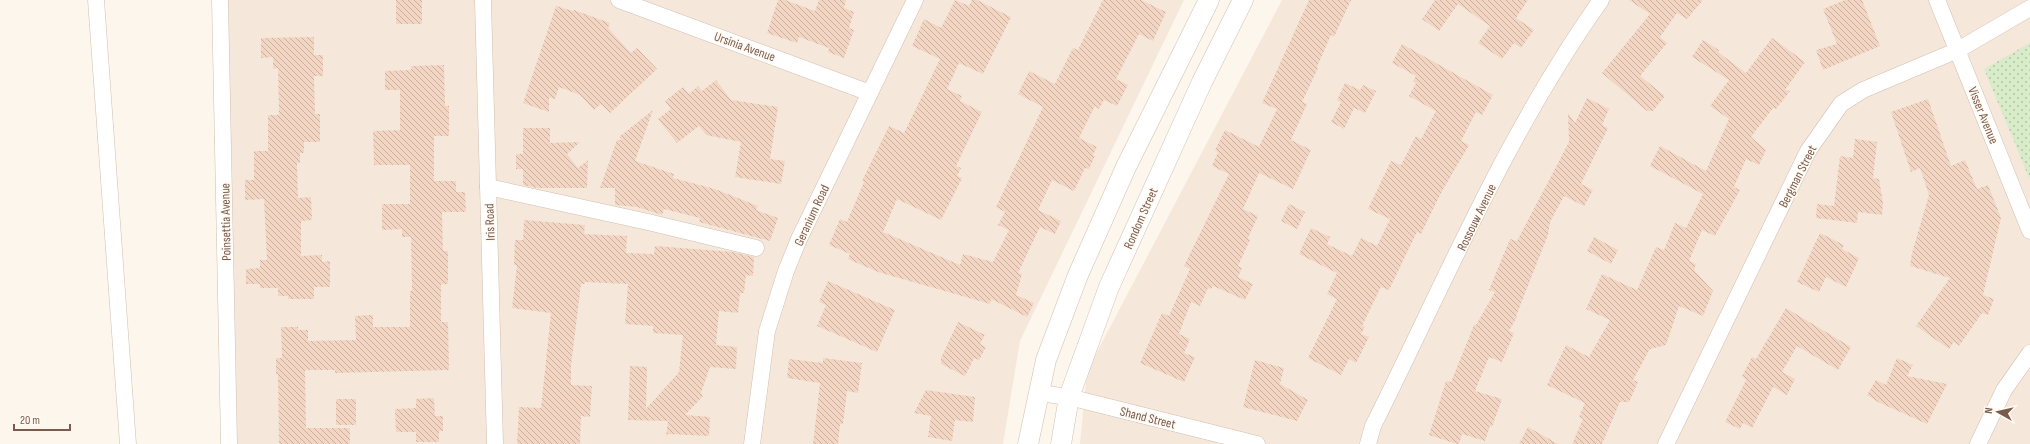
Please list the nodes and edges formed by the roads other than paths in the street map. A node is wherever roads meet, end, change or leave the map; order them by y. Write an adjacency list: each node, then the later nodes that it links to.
1 (96, 0): 19 (street)
2 (220, 0): 20 (street, Poinsettia Avenue)
3 (483, 0): 13 (street, Iris Road)
4 (619, 0): 12 (street, Ursinia Avenue)
5 (915, 0): 12 (street, Geranium Road)
6 (1209, 0): 17 (street)
7 (1243, 0): 18 (street, Rondom Street)
8 (1601, 0): 26 (street, Rossouw Avenue)
9 (1937, 0): 11 (street, Visser Avenue)
10 (2030, 8): 11 (street, Bergman Street)
11 (1958, 50): 14 (street, Visser Avenue); 27 (street, Bergman Street)
12 (870, 93): 22 (street, Geranium Road)
13 (488, 188): 15 (street); 21 (street, Iris Road)
14 (2030, 231)
15 (756, 248)
16 (2030, 353): 28 (street)
17 (1038, 393): 18 (street, Shand Street); 23 (street)
18 (1069, 397): 24 (street, Rondom Street); 25 (street, Shand Street)
19 (128, 444)
20 (229, 444)
21 (495, 444)
22 (752, 444)
23 (1028, 444)
24 (1060, 444)
25 (1257, 444)
26 (1368, 444)
27 (1666, 444)
28 (1978, 444)

